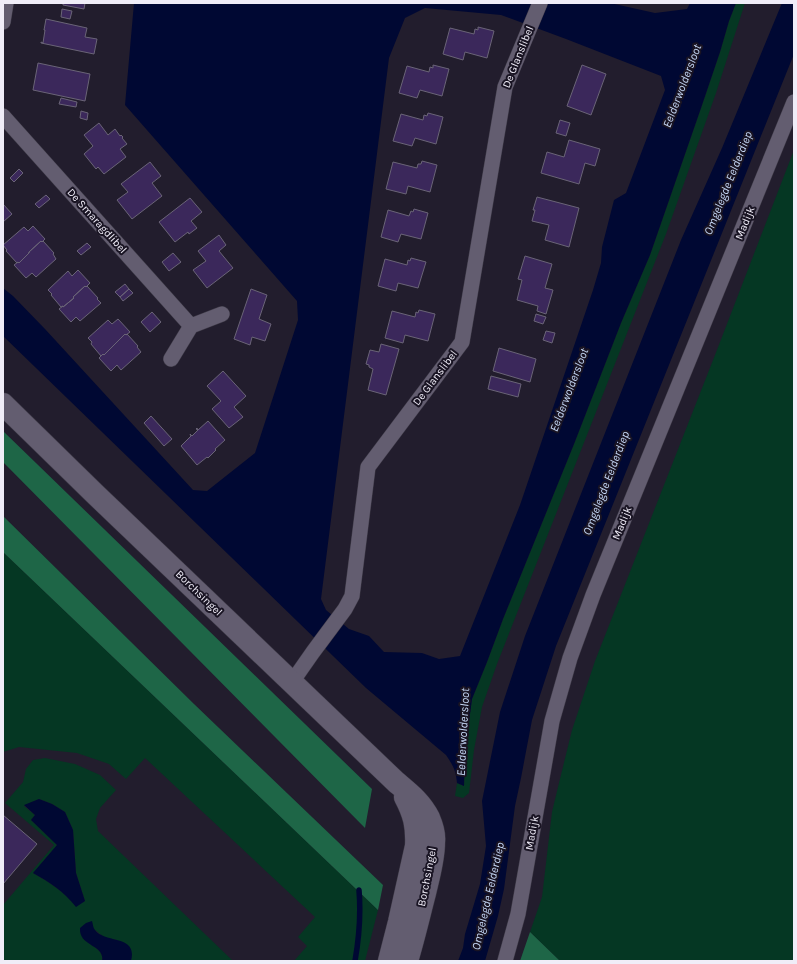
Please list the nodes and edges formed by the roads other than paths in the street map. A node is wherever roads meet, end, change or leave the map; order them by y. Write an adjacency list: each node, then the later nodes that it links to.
1 (6, 3): 3 (street)
2 (540, 3): 10 (street, De Glanslibel)
3 (3, 22)
4 (794, 102): 14 (street, Madijk)
5 (3, 116): 7 (street, De Smaragdlibel)
6 (222, 314): 7 (street)
7 (191, 326): 8 (street)
8 (171, 359)
9 (3, 404): 10 (main road, Borchsingel)
10 (292, 682): 11 (main road, Borchsingel)
11 (396, 782): 12 (main road, Borchsingel); 13 (main road, Borchsingel)
12 (389, 961)
13 (407, 961)
14 (504, 961)

